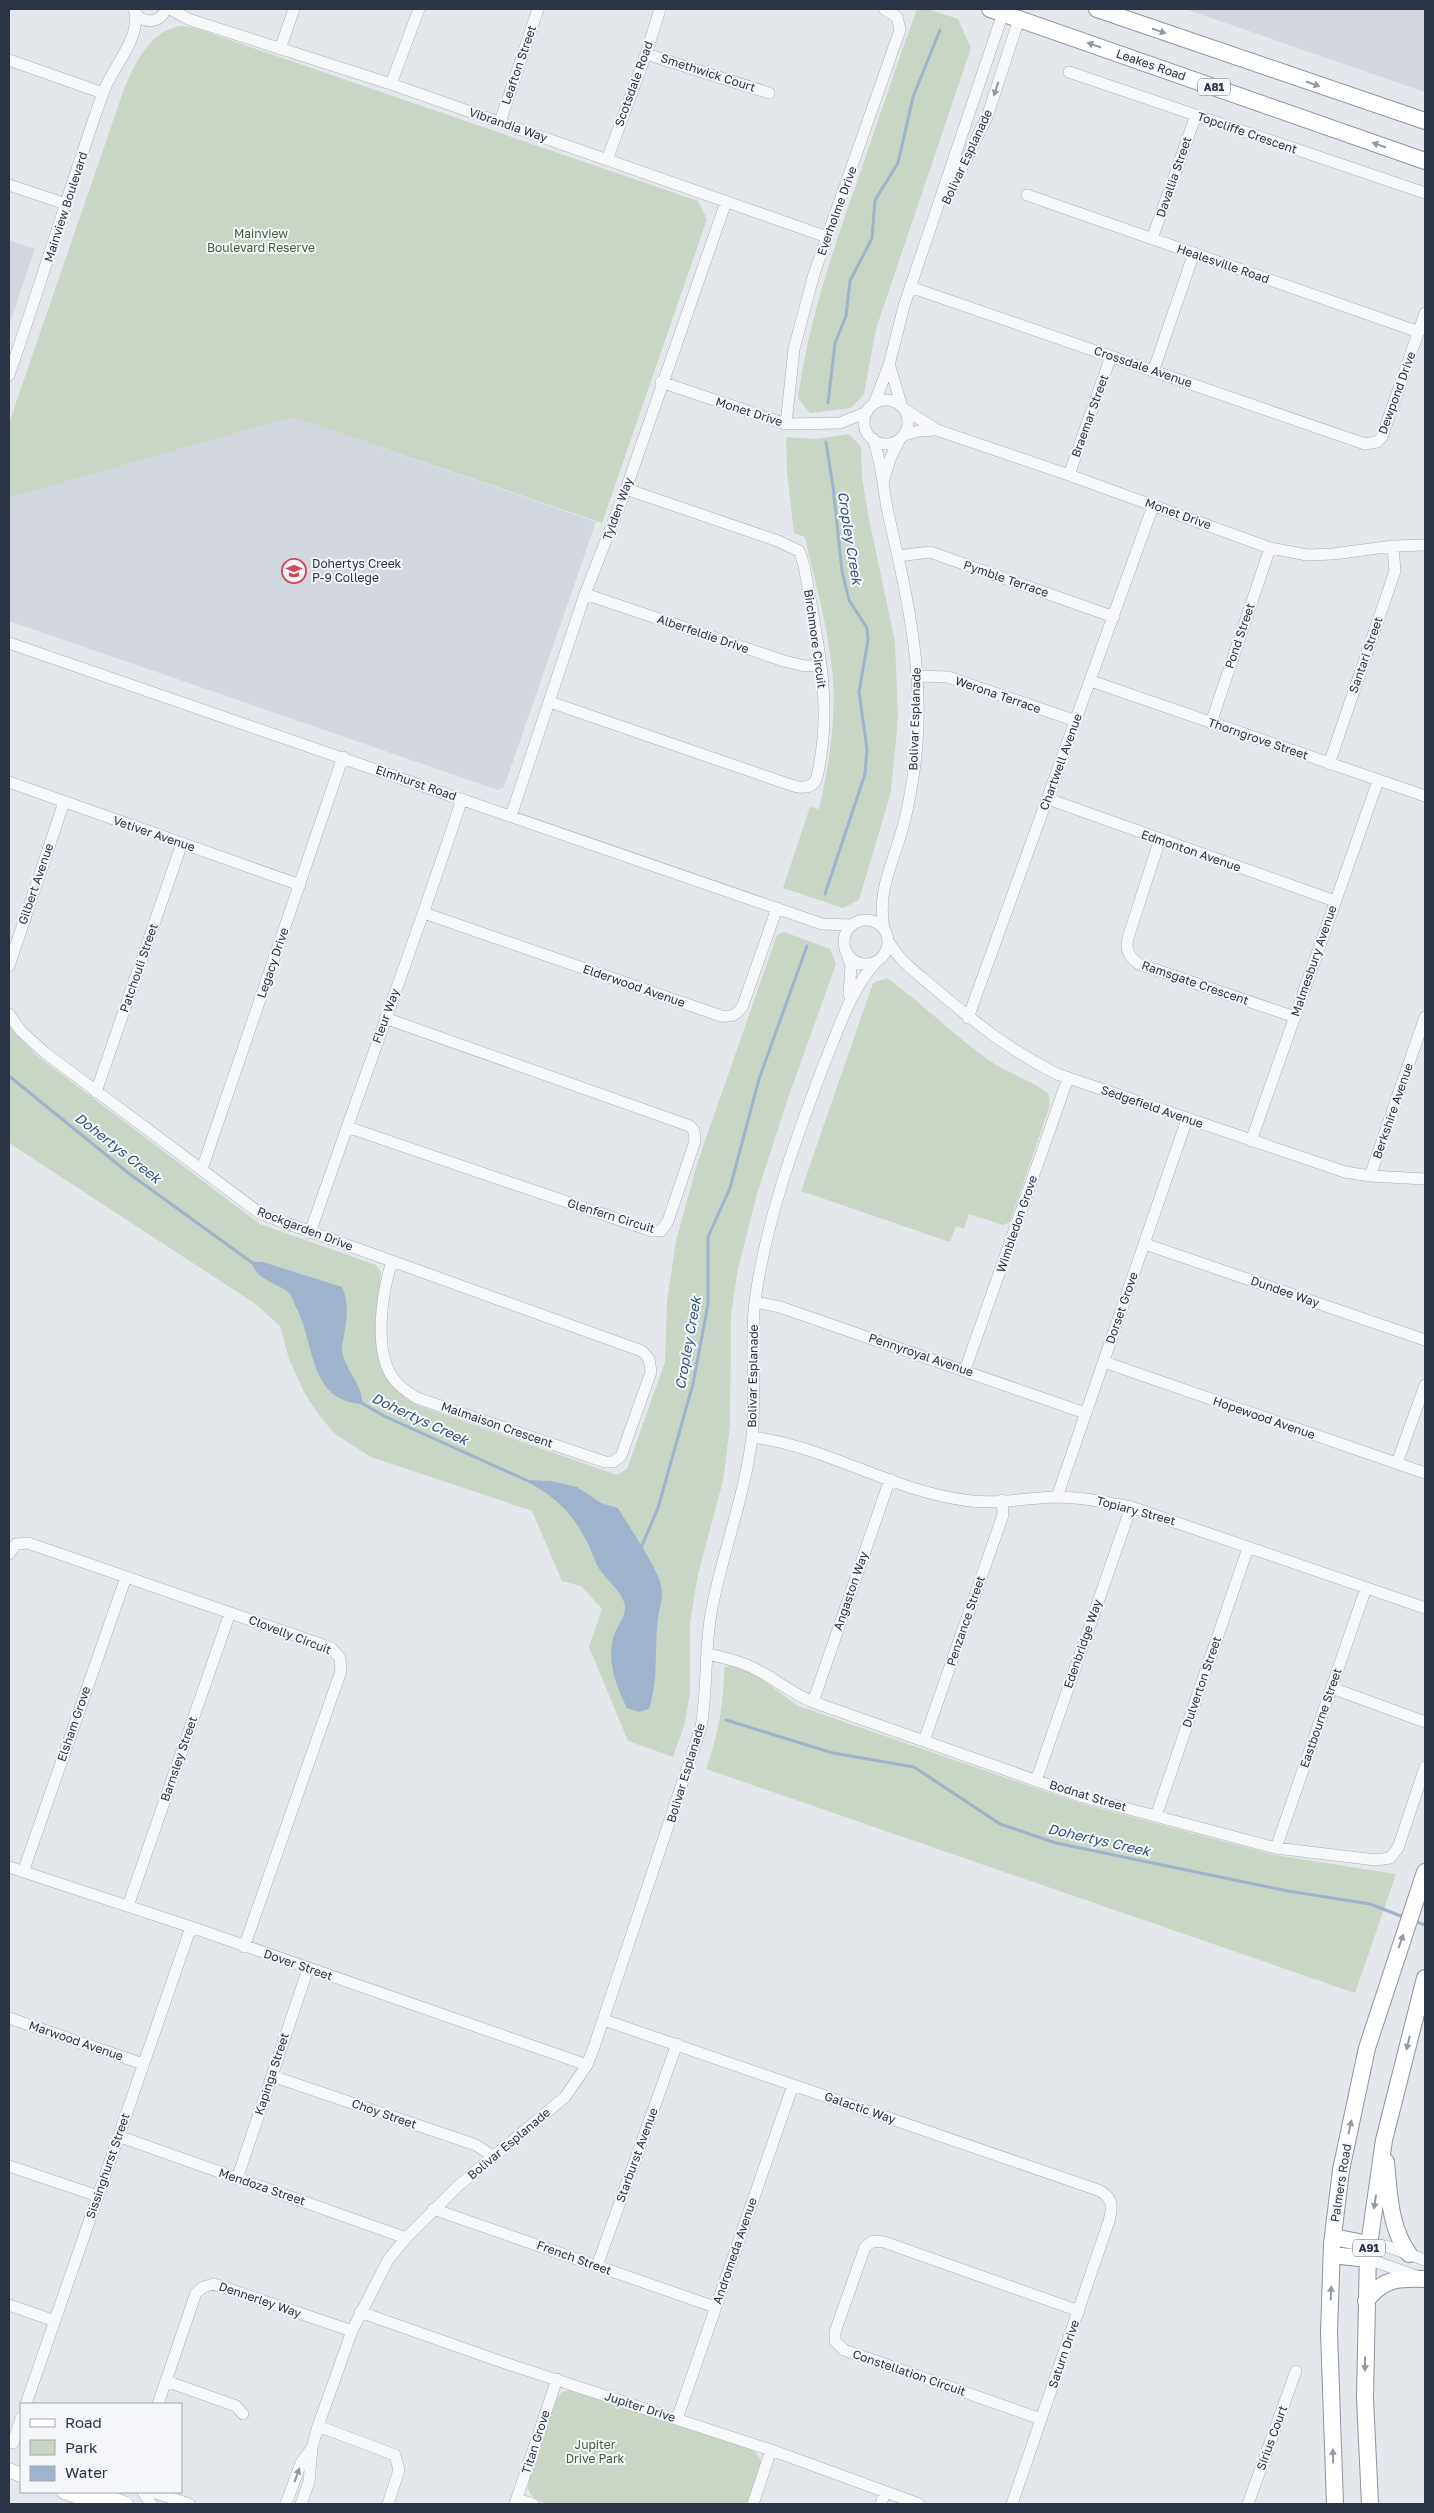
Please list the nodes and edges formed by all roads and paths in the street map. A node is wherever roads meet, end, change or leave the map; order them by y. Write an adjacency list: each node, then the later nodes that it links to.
1 (168, 9): 10 (street, Vibrandia Way); 11 (street, Mainview Boulevard)
2 (294, 9): 13 (street)
3 (419, 9): 17 (street)
4 (538, 9): 22 (street, Leafton Street)
5 (660, 9): 14 (street, Scotsdale Road)
6 (884, 9): 31 (street, Everholme Drive)
7 (1097, 9): 21 (highway, one-way to 21)
8 (134, 11): 11 (street); 12 (street, Mainview Boulevard)
9 (1007, 12): 24 (highway, Leakes Road / A81, one-way to 9); 30 (street, Bolivar Esplanade); 30 (street, Bolivar Esplanade, one-way to 30)
10 (188, 19): 11 (street, Vibrandia Way); 13 (street, Vibrandia Way)
11 (156, 20): 12 (street, Mainview Boulevard)
12 (129, 42): 18 (street, Mainview Boulevard)
13 (280, 49): 17 (street, Vibrandia Way)
14 (646, 54): 19 (street, Smethwick Court); 23 (street, Scotsdale Road)
15 (9, 60): 18 (street)
16 (1069, 72): 20 (street, Topcliffe Crescent)
17 (391, 84): 22 (street, Vibrandia Way)
18 (103, 93): 29 (street, Mainview Boulevard)
19 (769, 93)
20 (1196, 115): 26 (street, Topcliffe Crescent); 32 (street, Davallia Street)
21 (1425, 121)
22 (500, 122): 23 (street, Vibrandia Way)
23 (606, 160): 28 (street, Vibrandia Way)
24 (1425, 161)
25 (9, 185): 29 (street)
26 (1425, 193)
27 (1027, 195): 32 (street, Healesville Road)
28 (726, 202): 31 (street, Vibrandia Way); 41 (street, Tylden Way)
29 (66, 204): 40 (street, Mainview Boulevard)
30 (929, 236): 34 (street, Bolivar Esplanade)
31 (827, 237): 45 (street, Everholme Drive)
32 (1152, 239): 33 (street, Healesville Road)
33 (1194, 254): 36 (street, Healesville Road); 39 (street)
34 (910, 287): 37 (street, Crossdale Avenue); 38 (street, Bolivar Esplanade)
35 (1425, 313): 36 (street, Dewpond Drive)
36 (1419, 332): 49 (street, Dewpond Drive)
37 (1111, 356): 39 (street, Crossdale Avenue); 50 (street, Braemar Street)
38 (890, 365): 42 (street, Bolivar Esplanade); 43 (street, Bolivar Esplanade)
39 (1153, 372): 49 (street, Crossdale Avenue)
40 (9, 375)
41 (661, 382): 45 (street, Monet Drive); 52 (street, Tylden Way)
42 (871, 408): 43 (street); 44 (street, Monet Drive); 47 (street)
43 (903, 408): 46 (street, Monet Drive); 48 (street)
44 (840, 423): 45 (street, Monet Drive); 47 (street, Monet Drive)
45 (786, 424)
46 (937, 430): 48 (street, Monet Drive); 50 (street, Monet Drive)
47 (870, 436): 48 (street); 51 (street, Bolivar Esplanade)
48 (902, 437): 51 (street, Bolivar Esplanade)
49 (1377, 442)
50 (1069, 475): 53 (street, Monet Drive)
51 (883, 480): 57 (street, Bolivar Esplanade)
52 (626, 488): 58 (street, Tylden Way); 61 (street, Birchmore Circuit)
53 (1154, 506): 56 (street, Monet Drive); 59 (street, Chartwell Avenue)
54 (1425, 545): 55 (street, Monet Drive)
55 (1392, 546): 56 (street, Monet Drive); 68 (street, Santari Street)
56 (1270, 548): 66 (street, Pond Street)
57 (898, 556): 59 (street, Pymble Terrace); 62 (street, Bolivar Esplanade)
58 (585, 594): 61 (street, Alberfeldie Drive); 64 (street, Tylden Way)
59 (1114, 617): 63 (street, Chartwell Avenue)
60 (9, 643): 67 (street, Elmhurst Road)
61 (821, 665): 64 (street, Birchmore Circuit)
62 (919, 676): 65 (street, Werona Terrace); 79 (street, Bolivar Esplanade)
63 (1091, 681): 65 (street, Chartwell Avenue); 66 (street, Thorngrove Street)
64 (550, 702): 75 (street, Tylden Way)
65 (1076, 721): 73 (street, Chartwell Avenue)
66 (1211, 723): 68 (street, Thorngrove Street)
67 (343, 757): 72 (street, Elmhurst Road); 78 (street, Legacy Drive)
68 (1329, 764): 69 (street, Thorngrove Street)
69 (1378, 781): 71 (street, Thorngrove Street); 80 (street, Malmesbury Avenue)
70 (9, 782): 74 (street, Vetiver Avenue)
71 (1425, 796)
72 (462, 799): 75 (street, Elmhurst Road); 82 (street, Fleur Way)
73 (1048, 799): 76 (street, Edmonton Avenue); 96 (street, Chartwell Avenue)
74 (64, 802): 77 (street, Vetiver Avenue); 89 (street, Gilbert Avenue)
75 (511, 816): 81 (street, Elmhurst Road)
76 (1160, 839): 80 (street, Edmonton Avenue); 93 (street, Ramsgate Crescent)
77 (182, 843): 78 (street, Vetiver Avenue); 98 (street, Patchouli Street)
78 (300, 885): 102 (street, Legacy Drive)
79 (881, 896): 83 (street, Bolivar Esplanade); 85 (street, Bolivar Esplanade)
80 (1335, 901): 93 (street, Malmesbury Avenue)
81 (777, 908): 82 (street, Elderwood Avenue); 84 (street, Elmhurst Road)
82 (424, 913): 95 (street, Fleur Way)
83 (855, 923): 84 (street, Elmhurst Road); 85 (street); 87 (street)
84 (822, 924): 87 (street, Elmhurst Road)
85 (884, 929): 86 (street)
86 (888, 941): 88 (street); 90 (street, Sedgefield Avenue)
87 (846, 949): 88 (street); 91 (street, Bolivar Esplanade)
88 (877, 961): 90 (street, Sedgefield Avenue); 91 (street, Bolivar Esplanade)
89 (9, 966)
90 (908, 968): 96 (street, Sedgefield Avenue)
91 (848, 1004): 108 (street, Bolivar Esplanade)
92 (9, 1014): 98 (street, Rockgarden Drive)
93 (1294, 1017): 101 (street, Malmesbury Avenue)
94 (1425, 1017): 103 (street, Berkshire Avenue)
95 (385, 1018): 100 (street, Fleur Way); 100 (street, Glenfern Circuit)
96 (968, 1018): 97 (street, Sedgefield Avenue)
97 (1068, 1078): 99 (street, Sedgefield Avenue); 112 (street, Wimbledon Grove)
98 (96, 1092): 102 (street, Rockgarden Drive)
99 (1187, 1119): 101 (street, Sedgefield Avenue); 106 (street, Dorset Grove)
100 (347, 1128): 105 (street, Fleur Way)
101 (1251, 1142): 103 (street, Sedgefield Avenue)
102 (202, 1169): 105 (street, Rockgarden Drive)
103 (1370, 1176): 104 (street, Sedgefield Avenue)
104 (1425, 1179)
105 (310, 1233): 107 (street, Rockgarden Drive)
106 (1144, 1244): 109 (street, Dundee Way); 111 (street, Dorset Grove)
107 (392, 1262): 110 (street, Rockgarden Drive); 110 (street, Malmaison Crescent)
108 (755, 1302): 112 (street, Pennyroyal Avenue); 115 (street, Bolivar Esplanade)
109 (1425, 1340)
110 (649, 1359)
111 (1104, 1362): 114 (street, Dorset Grove); 116 (street, Hopewood Avenue)
112 (965, 1370): 114 (street, Pennyroyal Avenue)
113 (1425, 1385): 116 (street)
114 (1085, 1413): 119 (street, Dorset Grove)
115 (752, 1437): 118 (street, Topiary Street); 128 (street, Bolivar Esplanade)
116 (1397, 1463): 117 (street, Hopewood Avenue)
117 (1425, 1473)
118 (890, 1479): 120 (street, Topiary Street); 130 (street, Angaston Way)
119 (1057, 1497): 120 (street, Topiary Street); 121 (street, Topiary Street)
120 (1002, 1500): 132 (street, Penzance Street)
121 (1131, 1507): 122 (street, Topiary Street); 134 (street, Edenbridge Way)
122 (1248, 1548): 125 (street, Topiary Street); 135 (street, Dulverton Street)
123 (9, 1554): 124 (street, Clovelly Circuit)
124 (126, 1577): 127 (street, Clovelly Circuit); 138 (street, Elsham Grove)
125 (1366, 1588): 126 (street, Topiary Street); 129 (street, Eastbourne Street)
126 (1425, 1608)
127 (230, 1613): 140 (street, Barnsley Street); 142 (street, Clovelly Circuit)
128 (708, 1654): 130 (street, Bodnat Street); 146 (street, Bolivar Esplanade)
129 (1332, 1688): 131 (street); 136 (street, Eastbourne Street)
130 (813, 1702): 132 (street, Bodnat Street)
131 (1425, 1722)
132 (924, 1741): 134 (street, Bodnat Street)
133 (1425, 1767): 136 (street, Bodnat Street)
134 (1036, 1780): 135 (street, Bodnat Street)
135 (1156, 1816): 136 (street, Bodnat Street)
136 (1276, 1848)
137 (9, 1867): 138 (street, Dover Street)
138 (23, 1872): 140 (street, Dover Street)
139 (1425, 1872): 160 (highway, Palmers Road, one-way to 139)
140 (128, 1906): 141 (street, Dover Street)
141 (191, 1927): 142 (street, Dover Street); 148 (street, Sissinghurst Street)
142 (244, 1947): 143 (street, Dover Street)
143 (308, 1969): 149 (street, Dover Street); 150 (street, Kapinga Street)
144 (1425, 1978): 153 (highway, A91, one-way to 153)
145 (9, 2018): 148 (street, Marwood Avenue)
146 (604, 2020): 147 (street, Galactic Way); 149 (street, Bolivar Esplanade)
147 (678, 2044): 151 (street, Galactic Way); 166 (street, Starburst Avenue)
148 (143, 2064): 152 (street, Sissinghurst Street)
149 (587, 2065): 154 (street, Bolivar Esplanade)
150 (272, 2076): 154 (street, Choy Street); 156 (street, Kapinga Street)
151 (793, 2084): 158 (street, Galactic Way); 170 (street, Andromeda Avenue)
152 (118, 2136): 156 (street, Mendoza Street); 157 (street, Sissinghurst Street)
153 (1384, 2140): 162 (highway, A91, one-way to 162); 163 (highway)
154 (494, 2156): 159 (street, Bolivar Esplanade)
155 (9, 2166): 157 (street)
156 (237, 2179): 161 (street, Mendoza Street)
157 (98, 2196): 173 (street, Sissinghurst Street)
158 (1112, 2202): 171 (street, Saturn Drive)
159 (433, 2209): 161 (street, Bolivar Esplanade); 166 (street, French Street)
160 (1333, 2237): 162 (highway); 164 (highway, Palmers Road)
161 (406, 2238): 172 (street, Bolivar Esplanade)
162 (1368, 2251): 163 (street); 164 (highway); 167 (street); 168 (highway, A91)
163 (1408, 2254): 165 (street)
164 (1332, 2255): 207 (highway, Palmers Road, one-way to 164)
165 (1425, 2260)
166 (597, 2266): 170 (street, French Street)
167 (1425, 2279): 168 (highway)
168 (1366, 2301): 208 (highway, A91, one-way to 208)
169 (9, 2305): 173 (street)
170 (715, 2307): 181 (street, Andromeda Avenue)
171 (1079, 2311): 182 (street, Saturn Drive); 182 (street, Constellation Circuit)
172 (360, 2312): 174 (street, Bolivar Esplanade); 176 (street, Jupiter Drive)
173 (55, 2321): 178 (street, Sissinghurst Street)
174 (352, 2331): 177 (street, Dennerley Way); 184 (street, Bolivar Esplanade)
175 (1296, 2371): 206 (street, Sirius Court)
176 (557, 2379): 181 (street, Jupiter Drive); 193 (street, Titan Grove)
177 (166, 2381): 179 (street, Dennerley Way); 180 (street)
178 (26, 2403)
179 (158, 2403)
180 (243, 2414)
181 (678, 2419): 187 (street, Jupiter Drive)
182 (1041, 2419): 205 (street, Saturn Drive)
183 (20, 2422): 185 (street)
184 (318, 2426): 186 (street, Bolivar Esplanade); 200 (street)
185 (14, 2443)
186 (312, 2448): 198 (street, Bolivar Esplanade, one-way to 186); 199 (street, Bolivar Esplanade)
187 (771, 2450): 188 (street, Jupiter Drive); 202 (street)
188 (885, 2492): 203 (street); 204 (street, Jupiter Drive)
189 (67, 2493): 194 (main road)
190 (93, 2493): 195 (main road)
191 (144, 2493): 196 (street)
192 (156, 2493): 197 (street)
193 (516, 2502): 201 (street)
194 (100, 2504)
195 (126, 2504)
196 (151, 2504)
197 (189, 2504)
198 (286, 2504)
199 (301, 2504)
200 (388, 2504)
201 (533, 2504)
202 (754, 2504)
203 (881, 2504)
204 (919, 2504)
205 (1012, 2504)
206 (1248, 2504)
207 (1335, 2504)
208 (1370, 2504)

